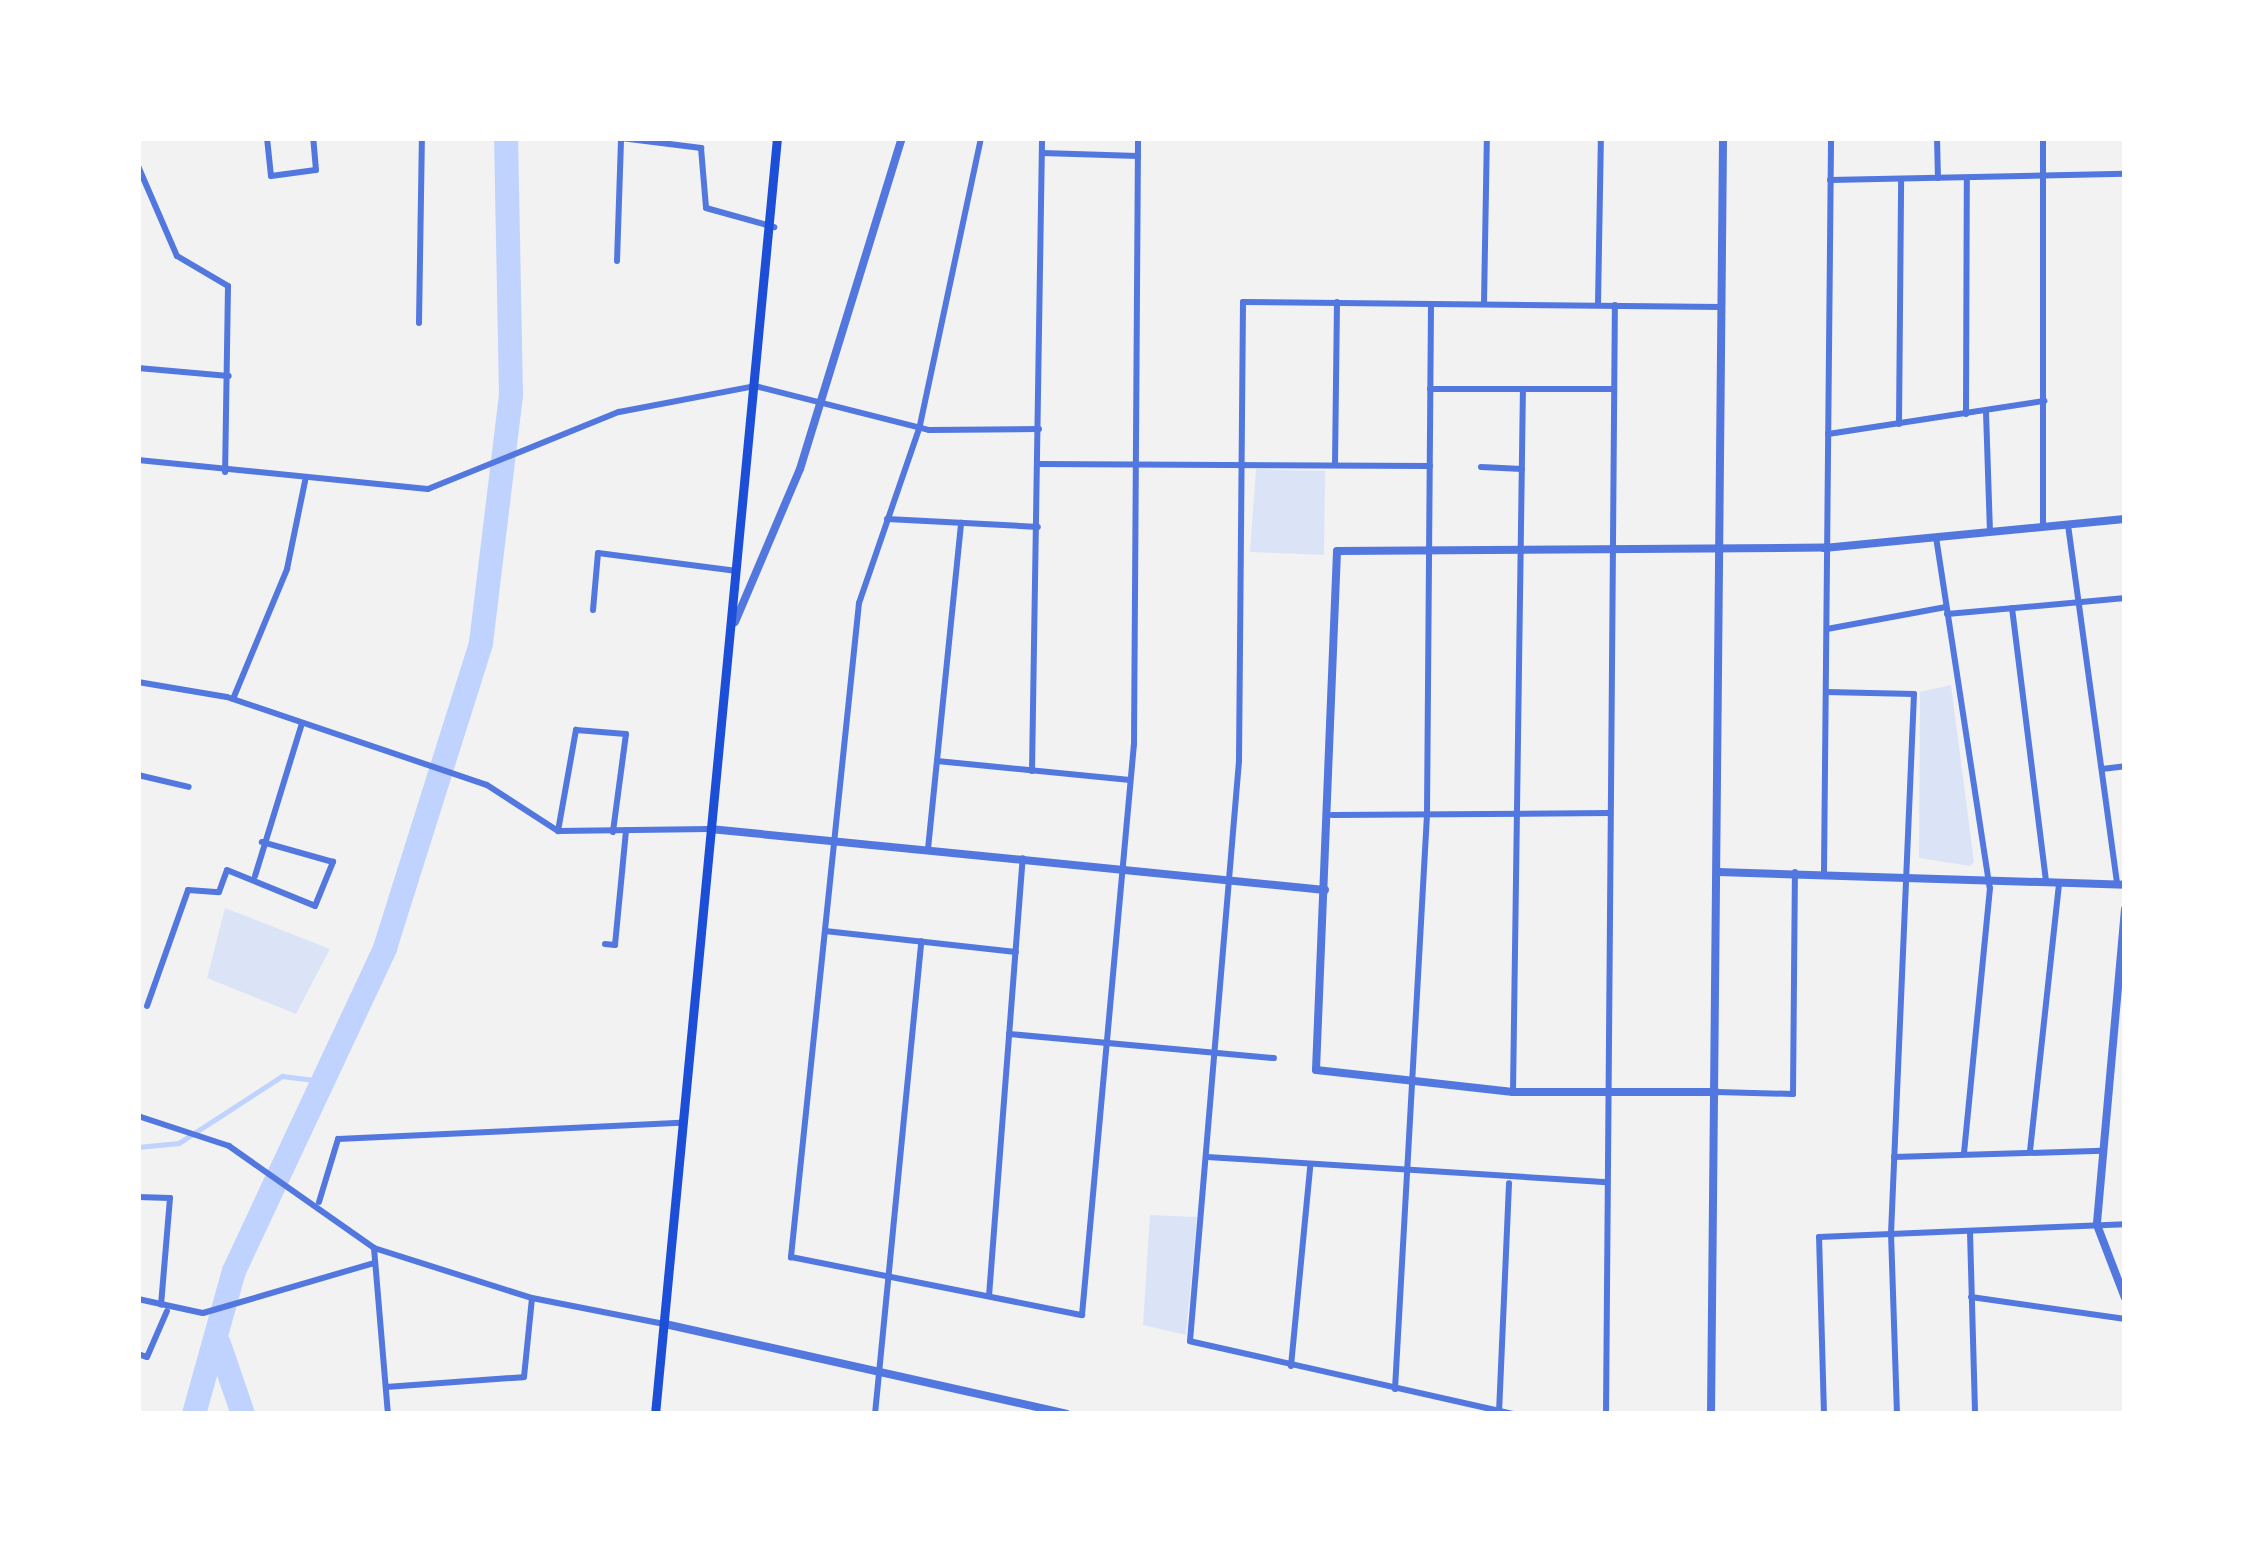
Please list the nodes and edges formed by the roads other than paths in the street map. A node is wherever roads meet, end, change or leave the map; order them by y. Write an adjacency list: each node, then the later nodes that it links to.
1 (267, 138): 2 (street)
2 (313, 138)
3 (422, 138): 33 (street)
4 (778, 138): 25 (main road)
5 (902, 138): 40 (street)
6 (981, 138): 45 (street)
7 (1042, 138): 16 (street)
8 (1138, 138): 17 (street)
9 (1487, 138): 28 (street)
10 (1601, 138): 30 (street)
11 (1724, 138): 32 (street)
12 (1831, 138): 24 (street)
13 (1937, 138): 22 (street)
14 (2044, 138): 20 (street)
15 (621, 140): 25 (street); 26 (street)
16 (1042, 153): 17 (street); 46 (street)
17 (1138, 156): 49 (street)
18 (138, 166): 35 (street)
19 (2125, 174): 20 (street)
20 (2044, 176): 21 (street); 41 (street)
21 (1967, 177): 22 (street); 43 (street)
22 (1938, 178): 23 (street)
23 (1901, 179): 24 (street); 44 (street)
24 (1830, 180): 47 (street)
25 (774, 227): 36 (main road)
26 (616, 261)
27 (1337, 302): 29 (street); 51 (street); 52 (street)
28 (1484, 303): 29 (street); 30 (street)
29 (1431, 304): 37 (street)
30 (1598, 304): 31 (street)
31 (1615, 305): 32 (street); 39 (street)
32 (1722, 307): 68 (street)
33 (419, 323)
34 (138, 368): 35 (street)
35 (229, 376): 56 (street)
36 (755, 386): 40 (street); 57 (street); 71 (main road)
37 (1430, 389): 38 (street); 53 (street)
38 (1523, 389): 39 (street); 55 (street)
39 (1614, 389): 69 (street)
40 (823, 397): 45 (street); 77 (street)
41 (2044, 401): 42 (street); 63 (street)
42 (1986, 412): 43 (street); 64 (street)
43 (1966, 414): 44 (street)
44 (1899, 424): 47 (street)
45 (920, 426): 46 (street); 58 (street)
46 (1039, 429): 50 (street)
47 (1828, 434): 70 (street)
48 (138, 460): 56 (street)
49 (1135, 463): 50 (street); 51 (street); 88 (street)
50 (1039, 464): 62 (street)
51 (1244, 464): 52 (street); 109 (street)
52 (1335, 465): 53 (street)
53 (1430, 466): 66 (street)
54 (1481, 467): 55 (street)
55 (1522, 469): 67 (street)
56 (225, 472): 57 (street)
57 (305, 481): 81 (street)
58 (887, 519): 60 (street); 98 (street)
59 (2125, 519): 61 (street)
60 (961, 523): 62 (street); 83 (street)
61 (2068, 525): 63 (street); 73 (street)
62 (1038, 527): 86 (street)
63 (2043, 527): 64 (street)
64 (1990, 532): 65 (street)
65 (1936, 537): 70 (street); 76 (street)
66 (1430, 544): 67 (street); 92 (street); 93 (street)
67 (1521, 546): 69 (street); 90 (street)
68 (1721, 546): 69 (street); 70 (street); 103 (street)
69 (1613, 547): 91 (street)
70 (1824, 548): 78 (street)
71 (740, 571): 75 (street); 77 (main road)
72 (2125, 598): 73 (street)
73 (2078, 602): 74 (street); 85 (street)
74 (2012, 608): 76 (street); 110 (street)
75 (592, 610)
76 (1946, 611): 78 (street); 108 (street)
77 (735, 622): 94 (main road)
78 (1827, 629): 80 (street)
79 (138, 682): 81 (street)
80 (1826, 692): 105 (street); 106 (street)
81 (233, 699): 82 (street)
82 (302, 723): 95 (street); 99 (street)
83 (936, 761): 86 (street); 100 (street)
84 (2125, 766): 85 (street)
85 (2102, 769): 112 (street)
86 (1032, 771): 88 (street)
87 (138, 775): 89 (street)
88 (1130, 780): 102 (street)
89 (189, 787)
90 (1520, 812): 91 (street); 93 (street); 127 (street)
91 (1610, 813): 129 (street)
92 (1332, 814): 93 (street); 113 (street)
93 (1427, 814): 126 (street)
94 (710, 829): 96 (street); 98 (street); 131 (main road)
95 (558, 831): 97 (street); 97 (street)
96 (626, 831): 97 (street); 115 (street)
97 (613, 832)
98 (834, 839): 100 (street); 117 (street)
99 (262, 842): 107 (street); 107 (street)
100 (928, 849): 101 (street)
101 (1023, 859): 102 (street); 120 (street)
102 (1122, 869): 109 (street); 123 (street)
103 (1718, 872): 104 (street); 128 (street)
104 (1795, 872): 105 (street); 128 (street)
105 (1824, 872): 106 (street)
106 (1913, 873): 108 (street); 136 (street)
107 (255, 876): 121 (street)
108 (1983, 876): 110 (street); 134 (street)
109 (1232, 880): 113 (street); 124 (street)
110 (2046, 880): 111 (street)
111 (2059, 880): 112 (street); 132 (street)
112 (2121, 884)
113 (1324, 890): 126 (street)
114 (608, 899): 115 (street)
115 (619, 900): 119 (street)
116 (2125, 909): 133 (street)
117 (825, 932): 118 (street); 149 (street)
118 (920, 941): 120 (street); 149 (street)
119 (605, 944)
120 (1016, 952): 122 (street)
121 (146, 1006)
122 (1009, 1034): 123 (street); 150 (street)
123 (1108, 1043): 124 (street); 150 (street)
124 (1215, 1052): 125 (street); 135 (street)
125 (1274, 1058)
126 (1412, 1083): 127 (street); 138 (street)
127 (1514, 1092): 129 (street)
128 (1716, 1092): 129 (street); 170 (street)
129 (1608, 1094): 139 (street)
130 (138, 1116): 142 (street)
131 (684, 1123): 142 (street); 157 (main road)
132 (2030, 1151): 133 (street); 134 (street)
133 (2102, 1151): 144 (street)
134 (1964, 1153): 136 (street)
135 (1207, 1157): 137 (street); 159 (street)
136 (1894, 1157): 146 (street)
137 (1310, 1167): 138 (street); 159 (street)
138 (1404, 1176): 140 (street); 162 (street)
139 (1607, 1182): 140 (street); 169 (street)
140 (1509, 1183): 163 (street)
141 (138, 1197): 155 (street)
142 (319, 1202): 147 (street)
143 (2125, 1225): 144 (street)
144 (2097, 1226): 145 (street); 153 (street)
145 (1970, 1230): 146 (street); 151 (street)
146 (1891, 1233): 171 (street); 172 (street)
147 (374, 1248): 148 (street); 152 (street)
148 (374, 1264): 155 (street); 161 (street)
149 (888, 1276): 150 (street); 160 (street)
150 (989, 1295)
151 (1971, 1297): 156 (street); 173 (street)
152 (532, 1298): 157 (street); 161 (street)
153 (2125, 1298)
154 (138, 1299): 155 (street)
155 (164, 1309): 158 (street)
156 (2125, 1319)
157 (664, 1324): 160 (street); 165 (main road)
158 (138, 1354)
159 (1291, 1366): 162 (street)
160 (879, 1371): 166 (street); 167 (street)
161 (385, 1387): 164 (street)
162 (1395, 1389): 163 (street)
163 (1499, 1413): 168 (street)
164 (388, 1414)
165 (655, 1414)
166 (874, 1414)
167 (1066, 1414)
168 (1513, 1414)
169 (1606, 1414)
170 (1711, 1414)
171 (1824, 1414)
172 (1897, 1414)
173 (1975, 1414)

